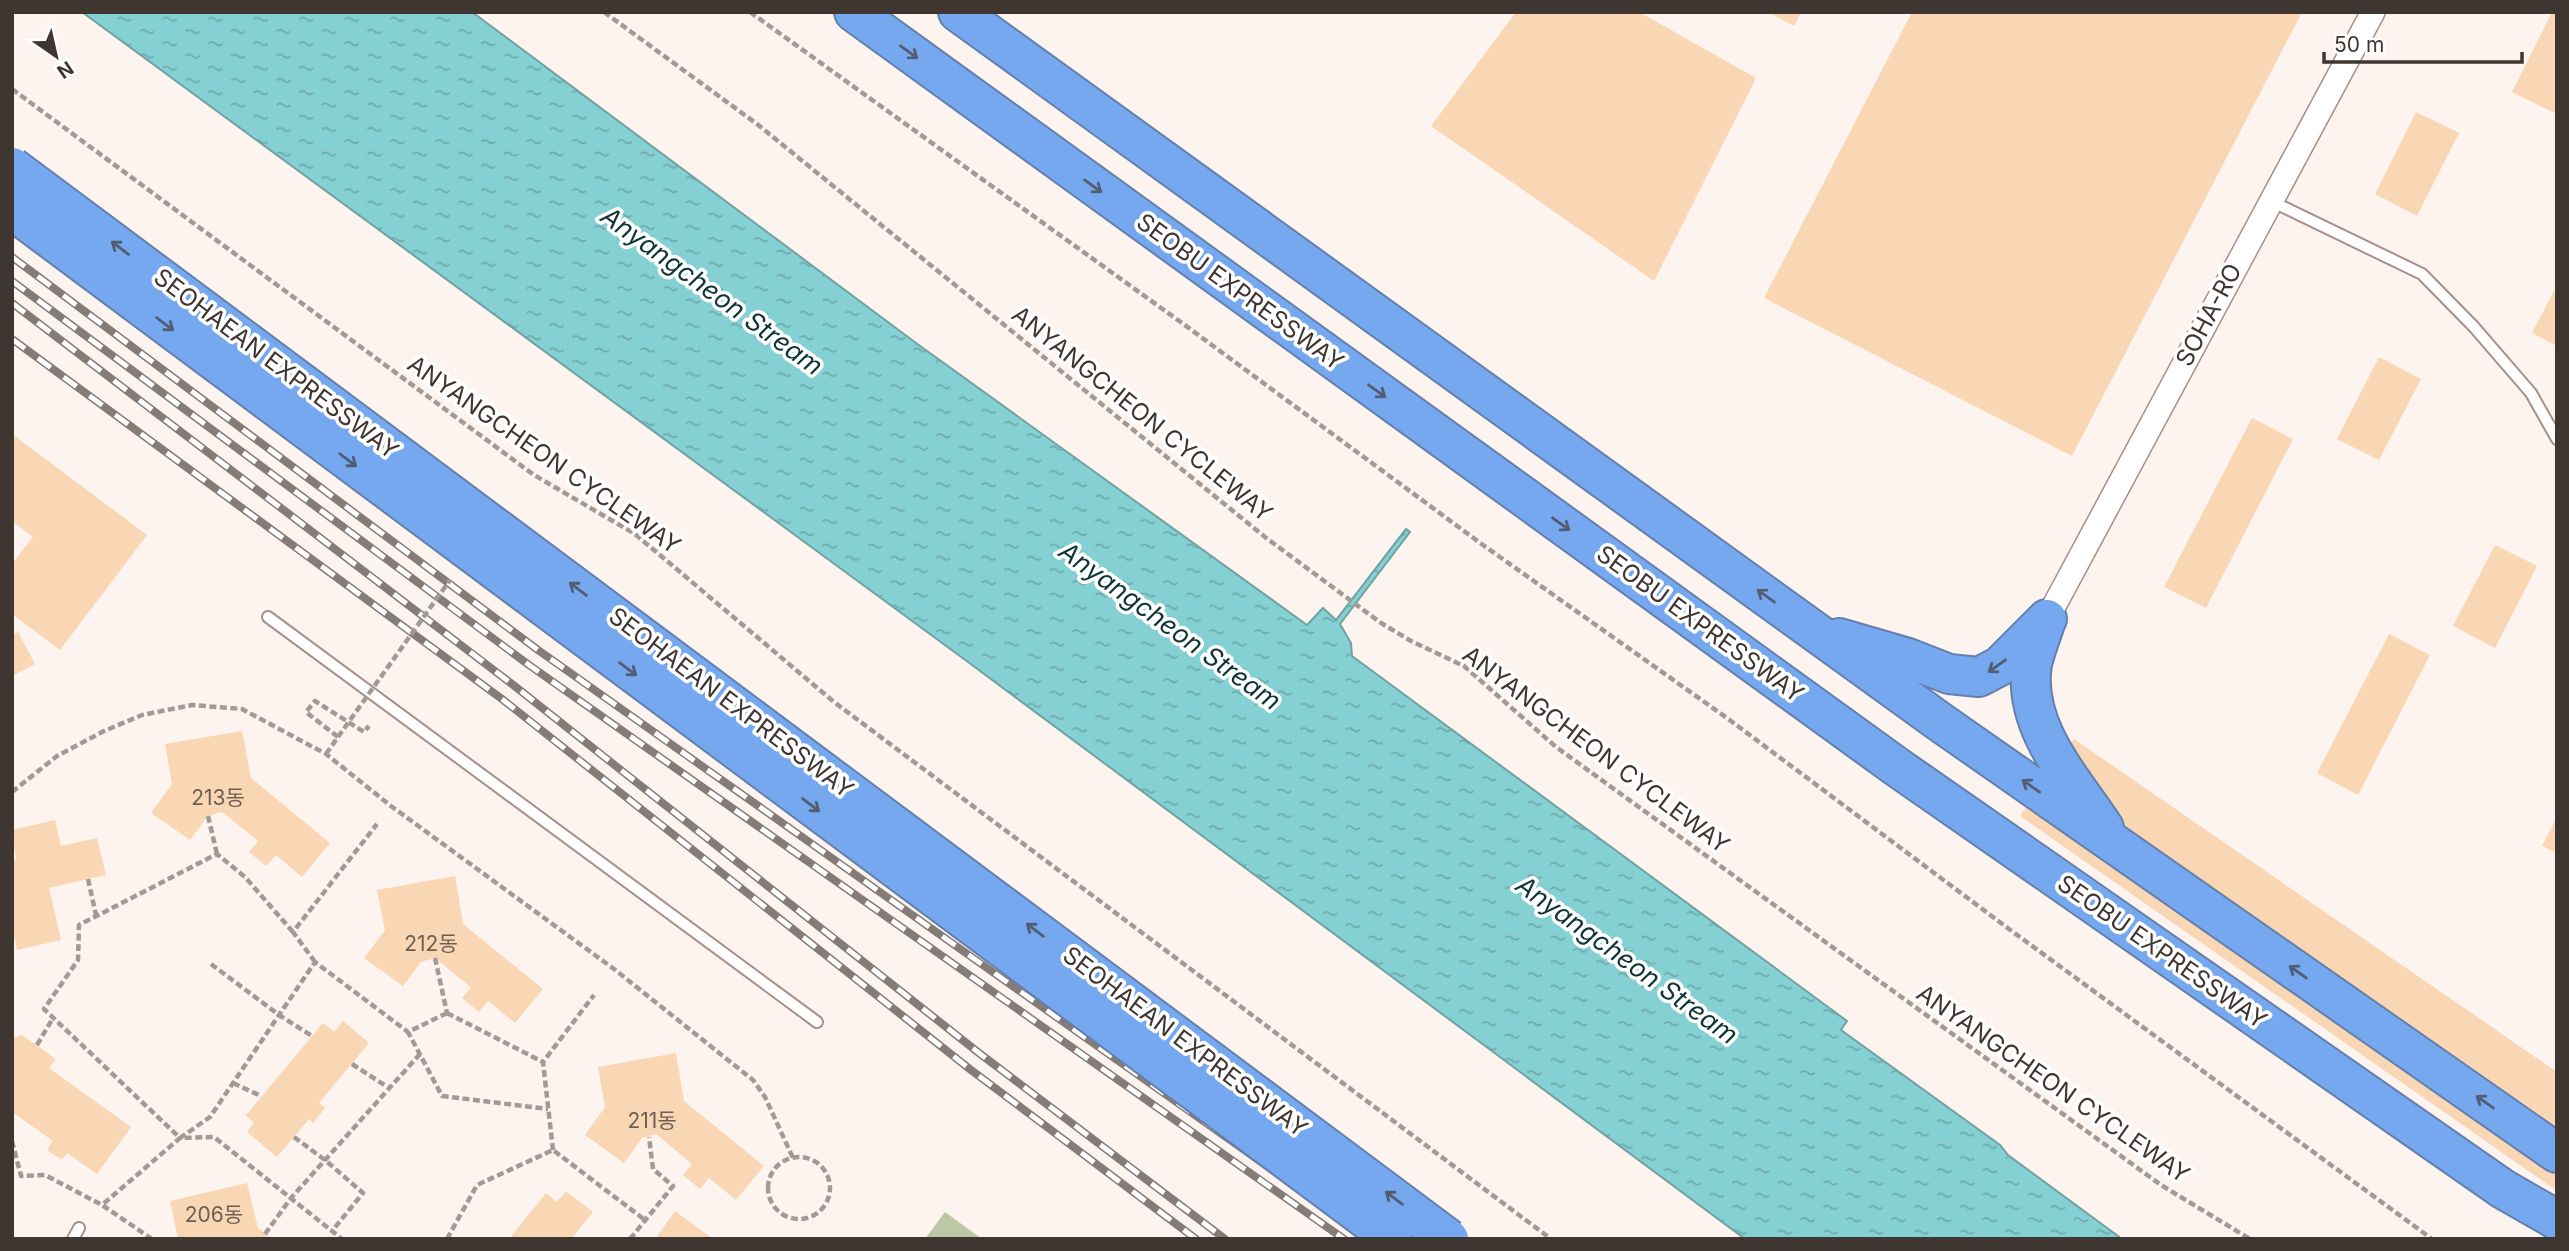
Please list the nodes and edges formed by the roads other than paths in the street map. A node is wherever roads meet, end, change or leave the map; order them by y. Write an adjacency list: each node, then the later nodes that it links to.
1 (854, 12): 14 (highway, SEOBU EXPRESSWAY, one-way to 14)
2 (958, 12): 10 (highway, one-way to 2)
3 (2373, 12): 5 (street, SOHA-RO)
4 (12, 167): 18 (highway, SEOHAEAN EXPRESSWAY, one-way to 4, bridge)
5 (2270, 200): 7 (lane); 9 (street, SOHA-RO)
6 (12, 210): 17 (highway, SEOHAEAN EXPRESSWAY, one-way to 17, bridge)
7 (2557, 439)
8 (268, 617): 12 (lane)
9 (2046, 619): 10 (highway, one-way to 10); 11 (highway)
10 (1812, 629): 11 (highway, one-way to 10)
11 (2115, 844): 13 (highway, one-way to 11)
12 (817, 1021)
13 (2551, 1148)
14 (2504, 1189): 15 (highway, SEOBU EXPRESSWAY); 16 (highway)
15 (2557, 1220)
16 (2557, 1233)
17 (1393, 1239)
18 (1449, 1239)

